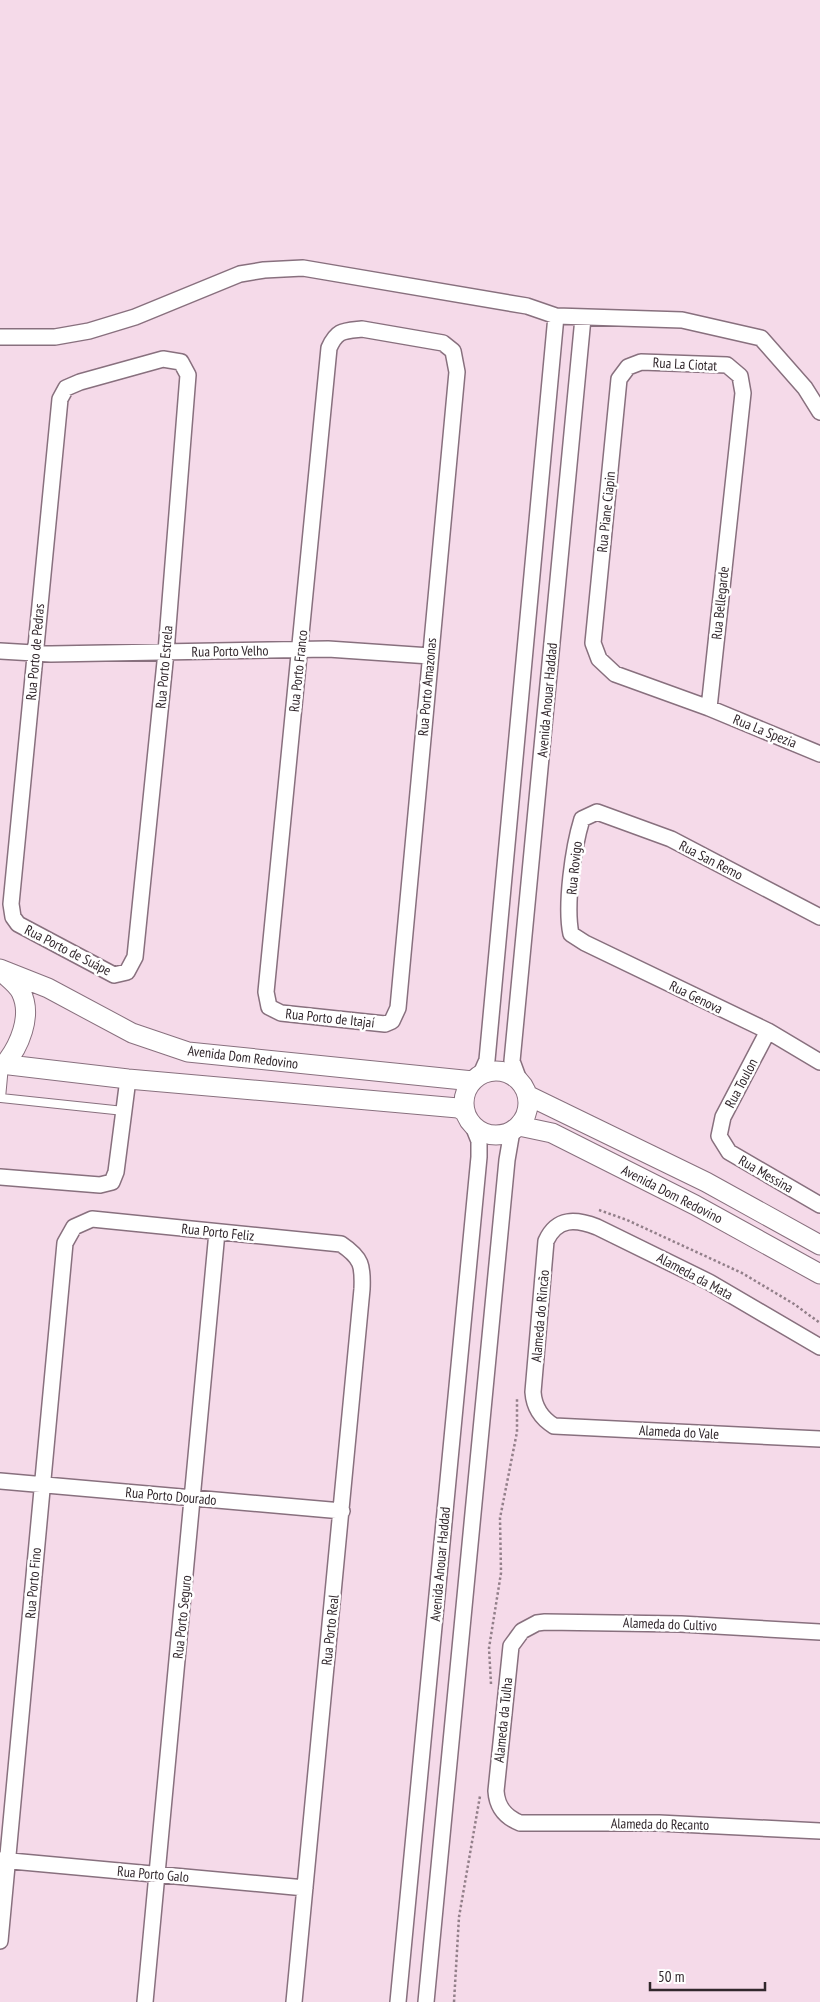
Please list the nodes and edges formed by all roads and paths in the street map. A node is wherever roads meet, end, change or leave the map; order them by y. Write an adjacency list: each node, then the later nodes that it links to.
1 (556, 316): 2 (street); 4 (street); 27 (street, Avenida Anouar Haddad)
2 (583, 318): 8 (street); 29 (street, Avenida Anouar Haddad)
3 (335, 336): 9 (street, Rua Porto Franco); 13 (street, Rua Porto Amazonas)
4 (0, 337)
5 (628, 367): 6 (street, Rua La Ciotat); 14 (street, Rua Piane Ciapin)
6 (740, 376): 14 (street, Rua Bellegarde)
7 (66, 388): 11 (street, Rua Porto Estrela); 12 (street, Rua Porto de Pedras)
8 (820, 412)
9 (300, 650): 11 (street, Rua Porto Velho); 13 (street, Rua Porto Velho); 22 (street, Rua Porto Franco)
10 (0, 651): 12 (street, Rua Porto Velho)
11 (166, 652): 12 (street, Rua Porto Velho); 21 (street, Rua Porto Estrela)
12 (35, 653): 17 (street, Rua Porto de Pedras)
13 (430, 656): 23 (street, Rua Porto Amazonas)
14 (709, 708): 15 (street, Rua La Spezia)
15 (820, 754)
16 (597, 812): 18 (street, Rua San Remo); 19 (street, Rua Rovigo)
17 (13, 917): 21 (street, Rua Porto de Suápe)
18 (820, 917)
19 (572, 934): 24 (street, Rua Genova)
20 (0, 970): 26 (street); 27 (street, Avenida Dom Redovino)
21 (126, 972)
22 (270, 1007): 23 (street, Rua Porto de Itajaí)
23 (392, 1021)
24 (768, 1032): 25 (street, Rua Genova); 34 (street, Rua Toulon)
25 (820, 1062)
26 (2, 1065): 28 (street, Avenida Dom Redovino); 30 (lane)
27 (476, 1078): 29 (street, Avenida Dom Redovino); 32 (street)
28 (128, 1079): 31 (street); 32 (street, Avenida Dom Redovino)
29 (523, 1088): 33 (street); 41 (street, Avenida Dom Redovino)
30 (1, 1098): 31 (lane)
31 (124, 1111): 35 (street)
32 (469, 1119): 33 (street, Avenida Dom Redovino); 65 (street, Avenida Anouar Haddad)
33 (515, 1128): 43 (street, Avenida Dom Redovino); 66 (street, Avenida Anouar Haddad)
34 (719, 1136): 36 (street, Rua Messina)
35 (0, 1178)
36 (820, 1205)
37 (595, 1209): 44 (path)
38 (564, 1222): 45 (street, Alameda da Mata); 47 (street, Alameda do Rincão)
39 (74, 1227): 40 (street, Rua Porto Feliz); 50 (street, Rua Porto Fino)
40 (217, 1232): 42 (street, Rua Porto Feliz); 51 (street, Rua Porto Seguro)
41 (820, 1245)
42 (358, 1258): 52 (street, Rua Porto Real)
43 (820, 1274)
44 (820, 1324)
45 (820, 1347)
46 (518, 1389): 55 (path)
47 (541, 1416): 48 (street, Alameda do Vale)
48 (820, 1439)
49 (0, 1481): 50 (street, Rua Porto Dourado)
50 (42, 1484): 51 (street, Rua Porto Dourado); 59 (street, Rua Porto Fino)
51 (194, 1498): 52 (street, Rua Porto Dourado); 60 (street, Rua Porto Seguro)
52 (342, 1512): 61 (street, Rua Porto Real)
53 (522, 1631): 54 (street, Alameda do Cultivo); 57 (street, Alameda da Tulha)
54 (820, 1632)
55 (491, 1688)
56 (480, 1794): 67 (path)
57 (503, 1812): 58 (street, Alameda do Recanto)
58 (820, 1830)
59 (4, 1860): 60 (street, Rua Porto Galo); 62 (street, Rua Porto Fino)
60 (156, 1874): 61 (street, Rua Porto Galo); 63 (street, Rua Porto Seguro)
61 (306, 1888): 64 (street, Rua Porto Real)
62 (0, 1942)
63 (145, 2002)
64 (294, 2002)
65 (398, 2002)
66 (426, 2002)
67 (454, 2002)

